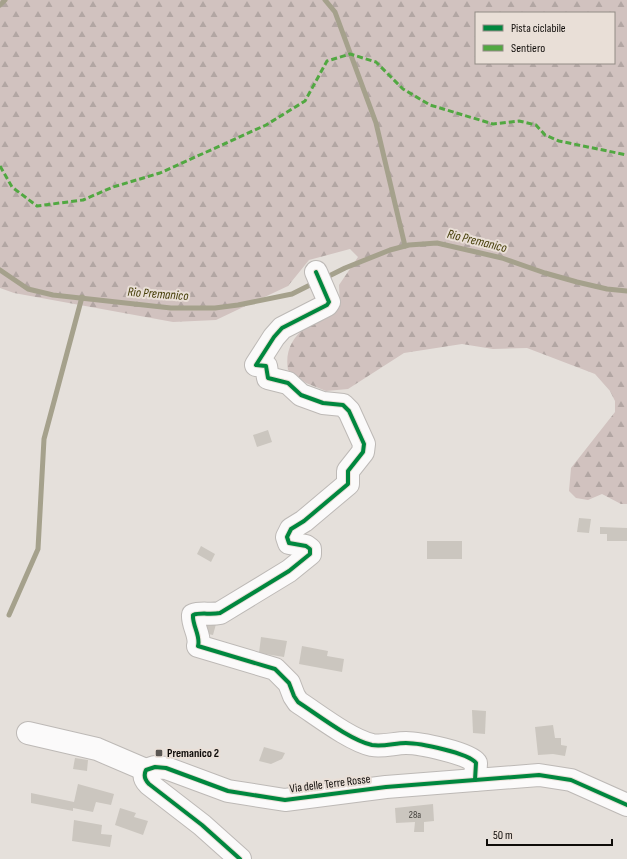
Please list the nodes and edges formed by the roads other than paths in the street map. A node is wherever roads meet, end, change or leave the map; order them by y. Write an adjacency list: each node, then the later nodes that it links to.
1 (316, 272): 4 (street)
2 (28, 733): 3 (street)
3 (146, 770): 4 (street, Via delle Terre Rosse); 6 (street)
4 (475, 780): 5 (street, Via delle Terre Rosse)
5 (627, 805)
6 (240, 859)

